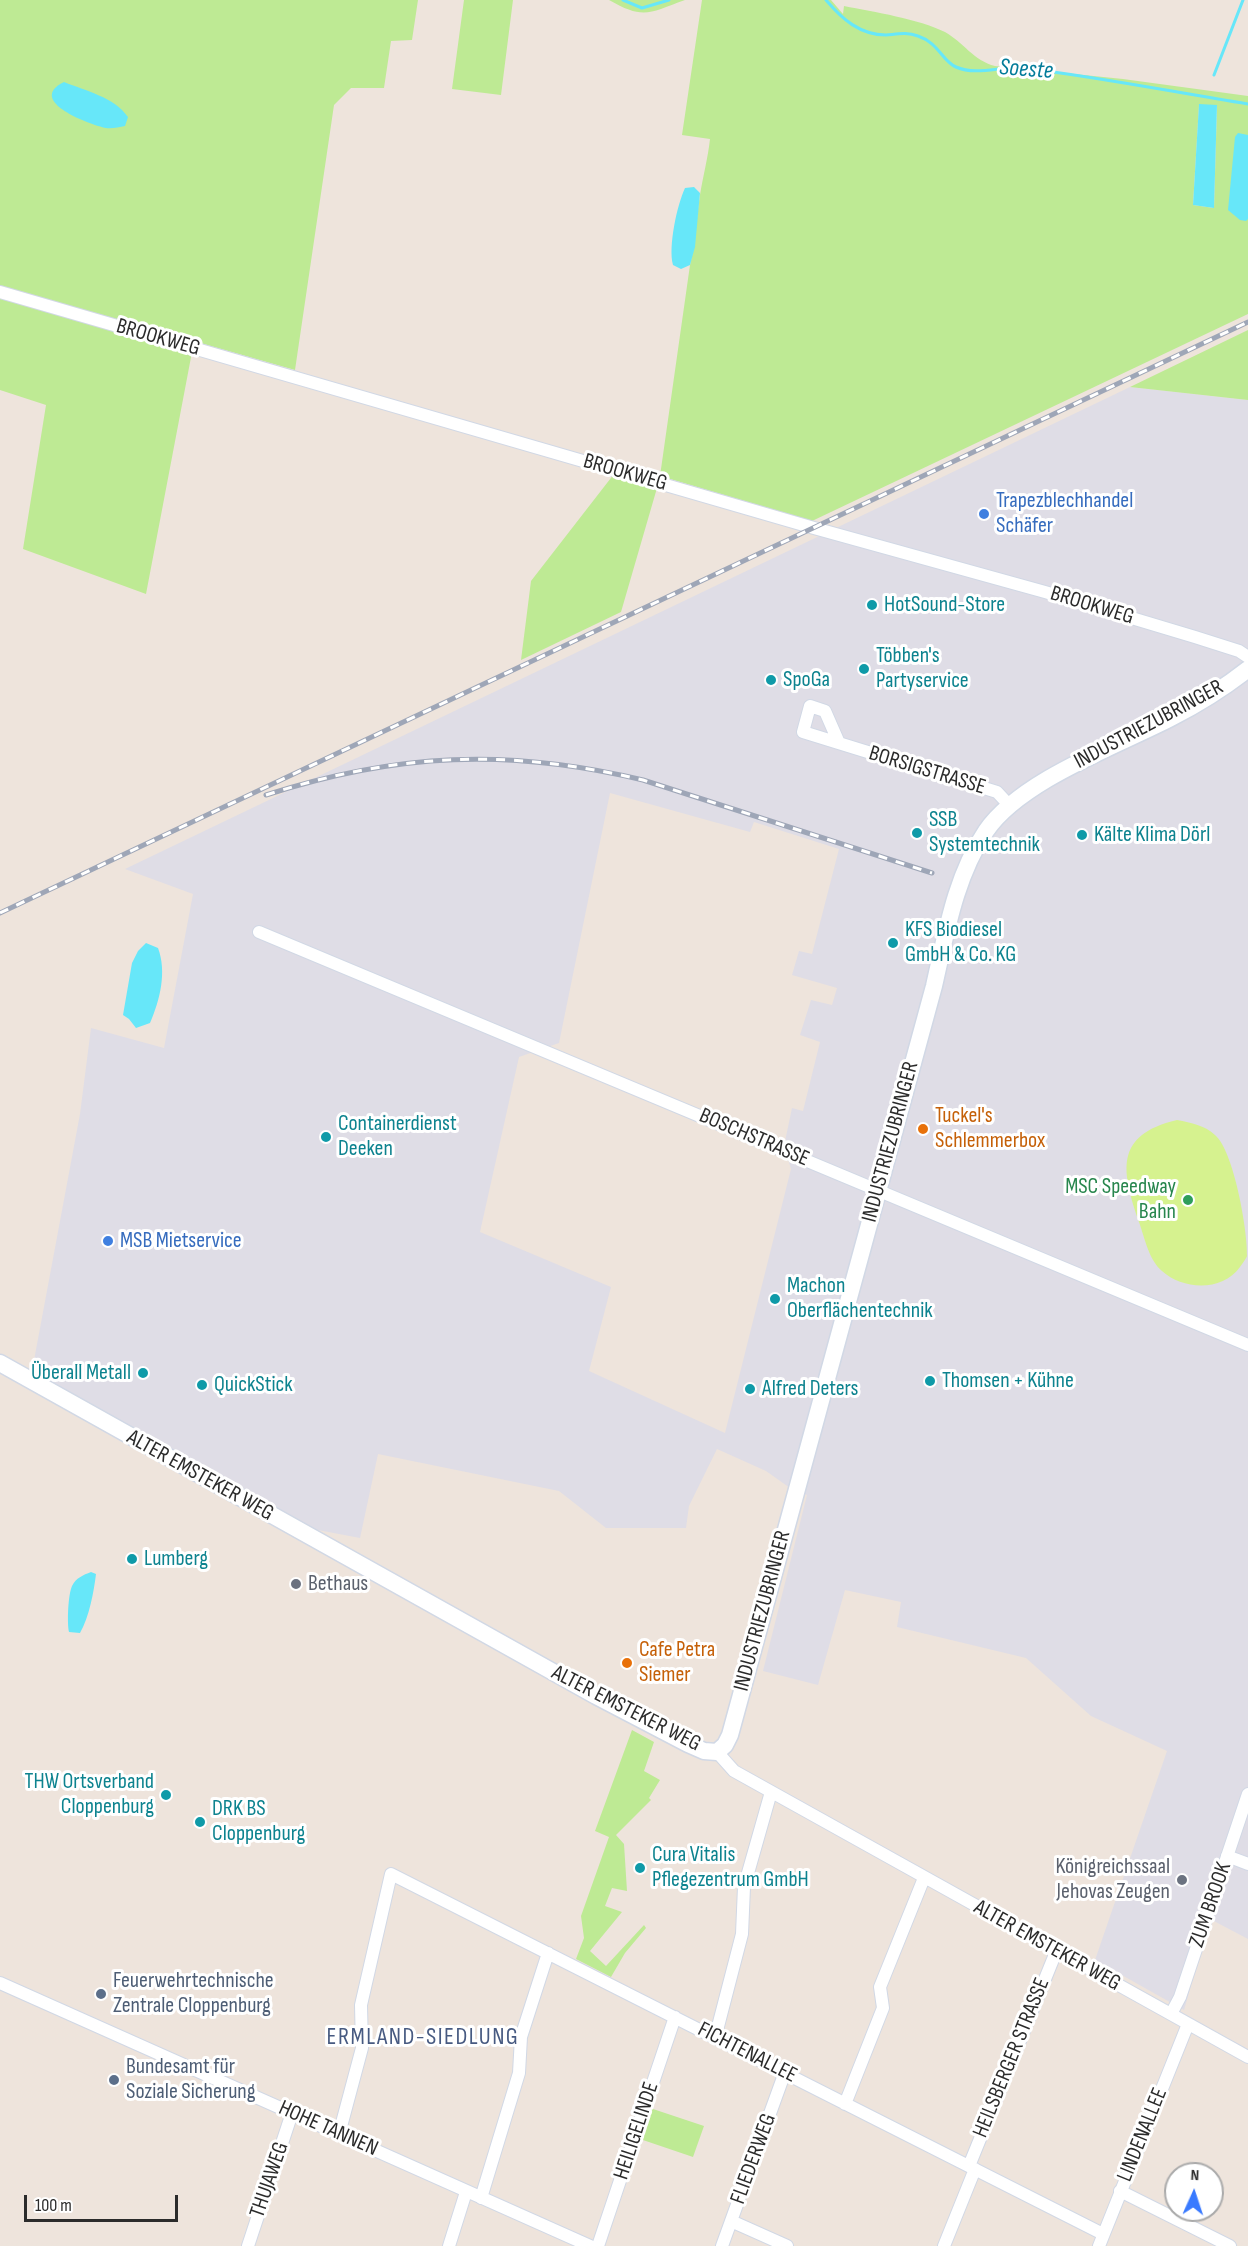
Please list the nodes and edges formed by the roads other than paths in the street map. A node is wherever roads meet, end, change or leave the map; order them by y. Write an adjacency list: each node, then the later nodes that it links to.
1 (0, 292): 2 (street, BROOKWEG)
2 (1248, 657)
3 (1248, 669): 5 (street, INDUSTRIEZUBRINGER)
4 (839, 743): 5 (street, BORSIGSTRASSE)
5 (1010, 806): 7 (street, INDUSTRIEZUBRINGER)
6 (259, 932): 7 (street, BOSCHSTRASSE)
7 (878, 1190): 8 (street, BOSCHSTRASSE); 10 (street, INDUSTRIEZUBRINGER)
8 (1248, 1345)
9 (0, 1363): 10 (street, ALTER EMSTEKER WEG)
10 (717, 1752): 11 (street, ALTER EMSTEKER WEG)
11 (771, 1792): 15 (street, ALTER EMSTEKER WEG); 22 (street)
12 (1248, 1794): 13 (street, ZUM BROOK)
13 (1227, 1856): 14 (street); 19 (street, ZUM BROOK)
14 (1248, 1864)
15 (924, 1878): 16 (street, ALTER EMSTEKER WEG); 25 (street)
16 (1056, 1952): 19 (street, ALTER EMSTEKER WEG); 28 (street, HEILSBERGER STRASSE)
17 (548, 1953): 20 (street, FICHTENALLEE); 27 (street, FICHTENALLEE); 31 (street)
18 (0, 1983): 26 (street, HOHE TANNEN)
19 (1172, 2014): 21 (street, ALTER EMSTEKER WEG)
20 (675, 2017): 22 (street, FICHTENALLEE); 37 (street, HEILIGELINDE)
21 (1188, 2024): 23 (street, ALTER EMSTEKER WEG); 29 (street, LINDENALLEE)
22 (716, 2038): 24 (street, FICHTENALLEE)
23 (1248, 2057)
24 (785, 2072): 25 (street, FICHTENALLEE); 32 (street, FLIEDERWEG)
25 (845, 2104): 28 (street, FICHTENALLEE)
26 (292, 2114): 27 (street, HOHE TANNEN); 34 (street, THUJAWEG)
27 (339, 2134): 30 (street, HOHE TANNEN)
28 (972, 2167): 33 (street, FICHTENALLEE); 40 (street, HEILSBERGER STRASSE)
29 (1120, 2191): 33 (street, LINDENALLEE); 41 (street)
30 (466, 2192): 31 (street, HOHE TANNEN); 35 (street)
31 (481, 2198): 36 (street, HOHE TANNEN)
32 (731, 2221): 38 (street, FLIEDERWEG); 39 (street)
33 (1101, 2240)
34 (248, 2246)
35 (449, 2246)
36 (590, 2246)
37 (598, 2246)
38 (722, 2246)
39 (787, 2246)
40 (944, 2246)
41 (1230, 2246)

